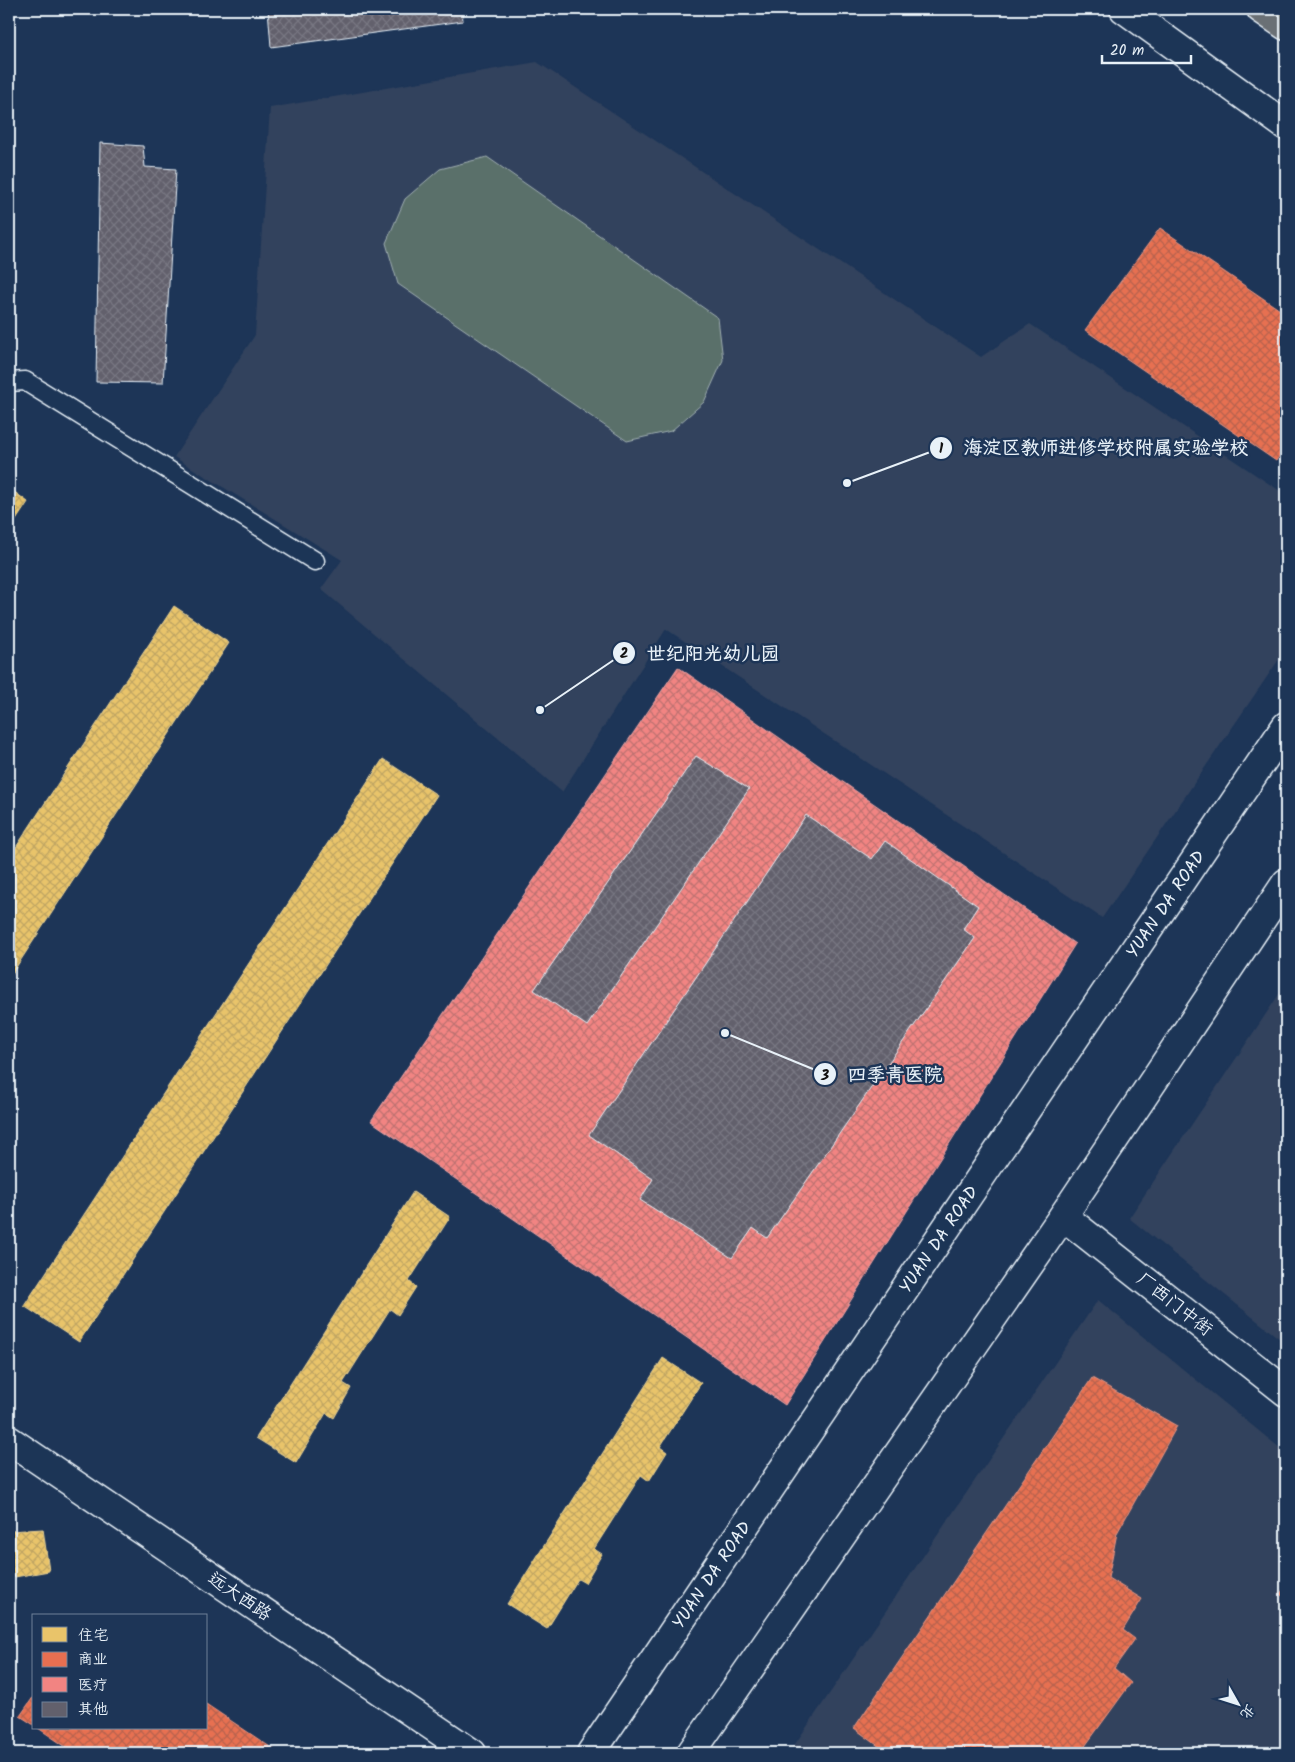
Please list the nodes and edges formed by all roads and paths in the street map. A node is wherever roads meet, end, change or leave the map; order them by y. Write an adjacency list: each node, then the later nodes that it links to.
1 (1124, 9): 4 (main road)
2 (1261, 9): 3 (highway)
3 (1286, 26)
4 (1286, 126)
5 (9, 382): 6 (lane)
6 (314, 561)
7 (1286, 726): 13 (main road, YUAN DA ROAD)
8 (1286, 883): 9 (main road)
9 (1063, 1216): 10 (main road, 厂西门中街); 14 (main road)
10 (1286, 1392)
11 (9, 1440): 12 (main road, 远大西路)
12 (472, 1753)
13 (591, 1753)
14 (691, 1753)

